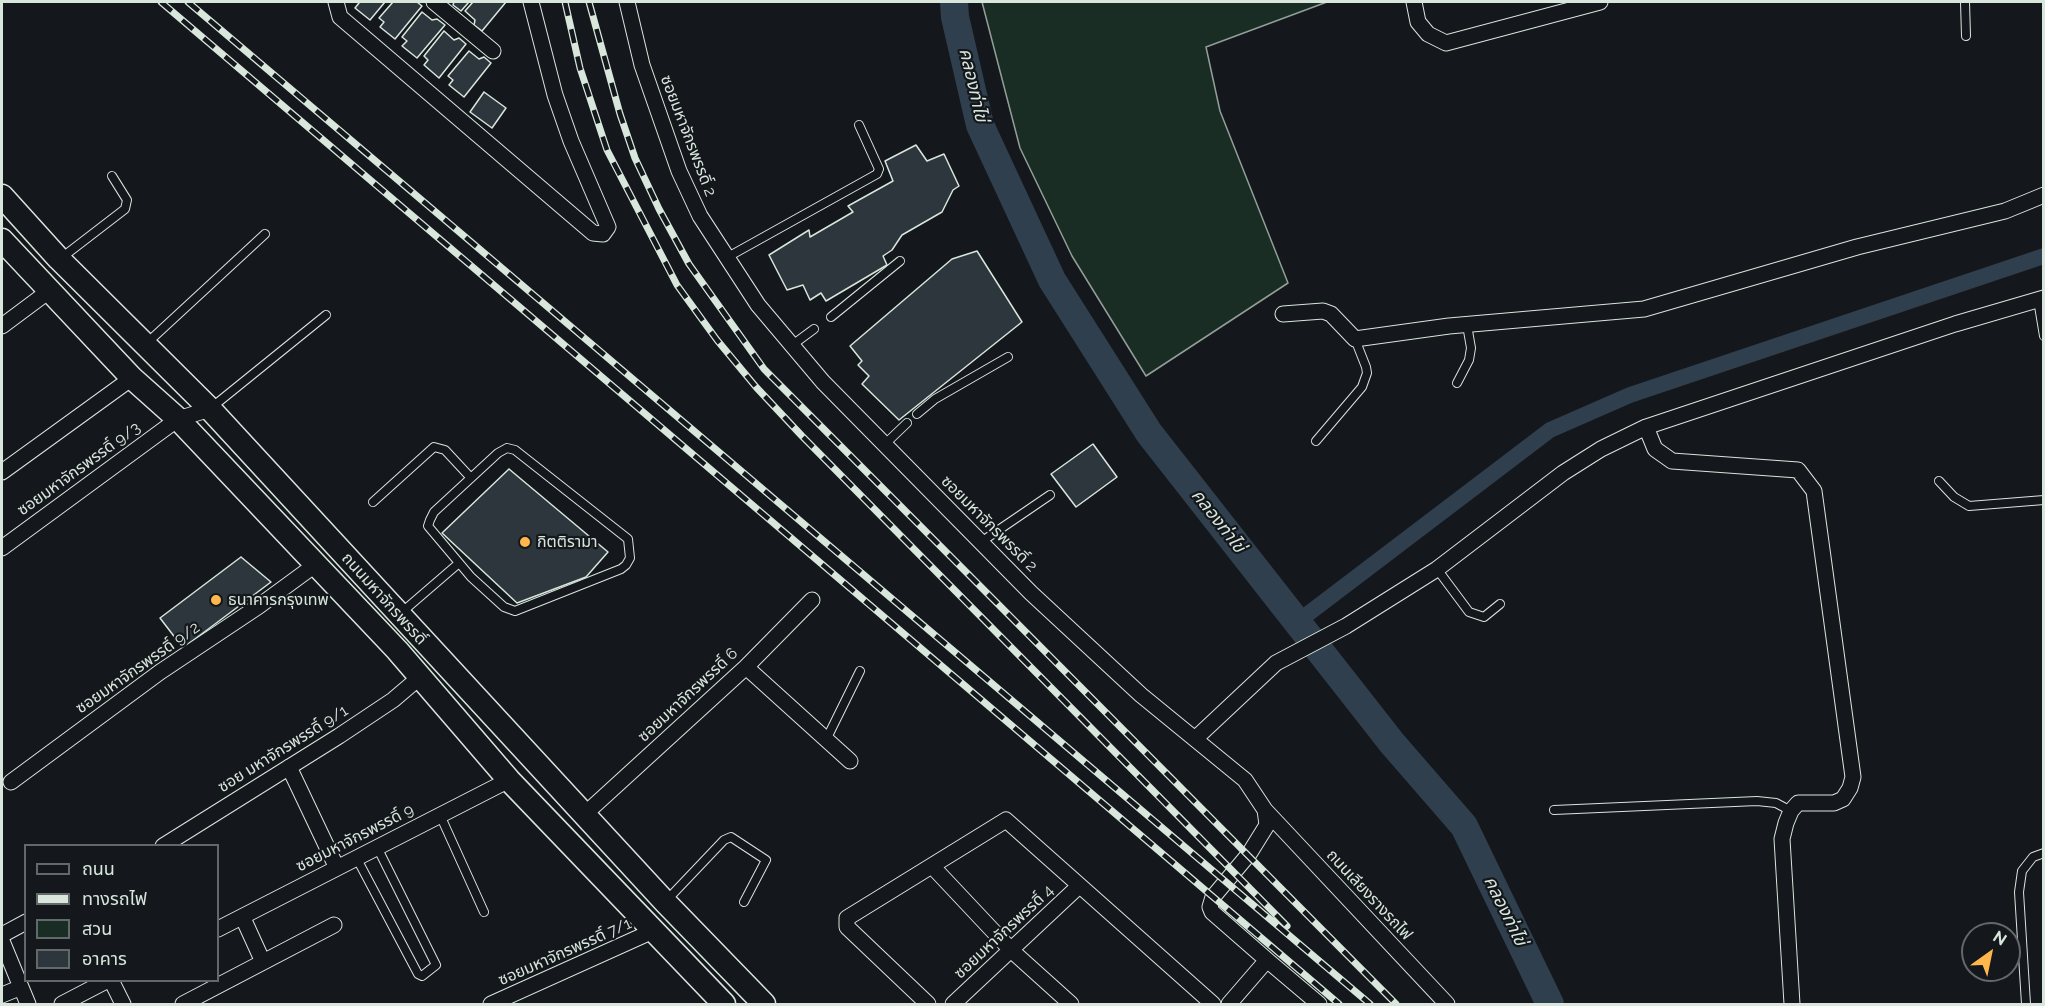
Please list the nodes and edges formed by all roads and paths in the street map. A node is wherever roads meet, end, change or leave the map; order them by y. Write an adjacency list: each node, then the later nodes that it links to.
1 (336, 2): 3 (street)
2 (434, 2): 9 (street)
3 (531, 2)
4 (627, 2): 16 (street, ซอยมหาจักรพรรดิ์ 2)
5 (1414, 2): 6 (street)
6 (1600, 2)
7 (1965, 2): 8 (lane)
8 (1966, 36)
9 (493, 51)
10 (859, 125): 16 (lane)
11 (112, 176): 17 (lane)
12 (2043, 195): 24 (street)
13 (2, 196): 17 (main road, ถนนมหาจักรพรรดิ์)
14 (265, 234): 29 (lane)
15 (2, 240): 19 (main road, ถนนมหาจักรพรรดิ์)
16 (725, 258): 30 (street, ซอยมหาจักรพรรดิ์ 2)
17 (59, 259): 29 (main road, ถนนมหาจักรพรรดิ์)
18 (900, 261): 23 (lane)
19 (49, 291): 25 (street); 32 (main road, ถนนมหาจักรพรรดิ์)
20 (2041, 299): 27 (lane); 38 (street)
21 (1282, 314): 28 (street)
22 (326, 315): 34 (lane)
23 (831, 317)
24 (1467, 325): 28 (street); 33 (lane)
25 (2, 326)
26 (814, 329): 30 (lane)
27 (2043, 336)
28 (1355, 339): 39 (lane)
29 (146, 344): 34 (main road, ถนนมหาจักรพรรดิ์)
30 (791, 346): 40 (street, ซอยมหาจักรพรรดิ์ 2)
31 (1008, 357): 35 (lane)
32 (132, 378): 36 (main road, ถนนมหาจักรพรรดิ์); 41 (street)
33 (1457, 383)
34 (210, 409): 36 (street, ซอยมหาจักรพรรดิ์ 9/3); 54 (main road, ถนนมหาจักรพรรดิ์)
35 (917, 414)
36 (178, 419): 48 (street, ซอยมหาจักรพรรดิ์ 9/3); 50 (main road, ถนนมหาจักรพรรดิ์)
37 (908, 423): 40 (lane)
38 (1646, 427): 51 (street); 66 (street)
39 (1316, 441)
40 (884, 445): 47 (street, ซอยมหาจักรพรรดิ์ 2)
41 (2, 472)
42 (471, 478): 46 (lane); 49 (lane); 49 (lane)
43 (1939, 481): 45 (lane)
44 (1050, 495): 47 (lane)
45 (2043, 500)
46 (373, 502)
47 (981, 542): 58 (street, ซอยมหาจักรพรรดิ์ 2)
48 (2, 548)
49 (459, 563): 54 (lane)
50 (315, 565): 57 (main road, ถนนมหาจักรพรรดิ์); 63 (street, ซอยมหาจักรพรรดิ์ 9/2)
51 (1437, 569): 53 (lane); 58 (street)
52 (812, 600): 55 (street, ซอยมหาจักรพรรดิ์ 6)
53 (1500, 604)
54 (399, 614): 67 (main road, ถนนมหาจักรพรรดิ์)
55 (746, 667): 59 (street); 67 (street, ซอยมหาจักรพรรดิ์ 6)
56 (860, 671): 59 (lane)
57 (420, 677): 61 (street, ซอย มหาจักรพรรดิ์ 9/1); 62 (main road, ถนนมหาจักรพรรดิ์)
58 (1196, 738): 64 (street, ซอยมหาจักรพรรดิ์ 2)
59 (826, 740): 60 (street)
60 (850, 761)
61 (289, 767): 69 (street, ซอย มหาจักรพรรดิ์ 9/1); 73 (street)
62 (509, 780): 68 (street, ซอยมหาจักรพรรดิ์ 9); 83 (main road, ถนนมหาจักรพรรดิ์)
63 (11, 782)
64 (1266, 810): 87 (street); 106 (street, ถนนเลียงรางรถไฟ)
65 (1554, 810): 66 (lane)
66 (1791, 811): 107 (street)
67 (585, 814): 76 (main road, ถนนมหาจักรพรรดิ์)
68 (440, 815): 70 (street, ซอยมหาจักรพรรดิ์ 9); 78 (lane)
69 (166, 844)
70 (377, 847): 72 (street, ซอยมหาจักรพรรดิ์ 9); 72 (lane)
71 (2043, 853): 108 (lane)
72 (356, 857): 73 (street, ซอยมหาจักรพรรดิ์ 9)
73 (336, 867): 79 (street, ซอยมหาจักรพรรดิ์ 9)
74 (932, 867): 75 (street); 86 (street); 100 (street)
75 (1079, 886): 86 (street, ซอยมหาจักรพรรดิ์ 4); 103 (street)
76 (665, 902): 77 (lane); 99 (main road, ถนนมหาจักรพรรดิ์)
77 (744, 902)
78 (484, 912)
79 (243, 918): 82 (street, ซอยมหาจักรพรรดิ์ 9); 88 (street)
80 (24, 923): 84 (street)
81 (334, 925): 88 (street)
82 (219, 929)
83 (654, 931): 97 (street, ซอยมหาจักรพรรดิ์ 7/1); 98 (main road, ถนนมหาจักรพรรดิ์)
84 (2, 935)
85 (2, 941): 91 (street)
86 (1011, 950): 101 (street, ซอยมหาจักรพรรดิ์ 4); 102 (street)
87 (1267, 960): 104 (street); 105 (street)
88 (263, 962): 93 (street)
89 (108, 982): 95 (street)
90 (111, 982): 96 (street)
91 (19, 988): 92 (street); 94 (street)
92 (2, 995)
93 (183, 1004)
94 (28, 1005)
95 (62, 1005)
96 (123, 1005)
97 (491, 1005)
98 (724, 1005)
99 (764, 1005)
100 (928, 1005)
101 (954, 1005)
102 (1071, 1005)
103 (1213, 1005)
104 (1229, 1005)
105 (1318, 1005)
106 (1447, 1005)
107 (1792, 1005)
108 (2026, 1005)

